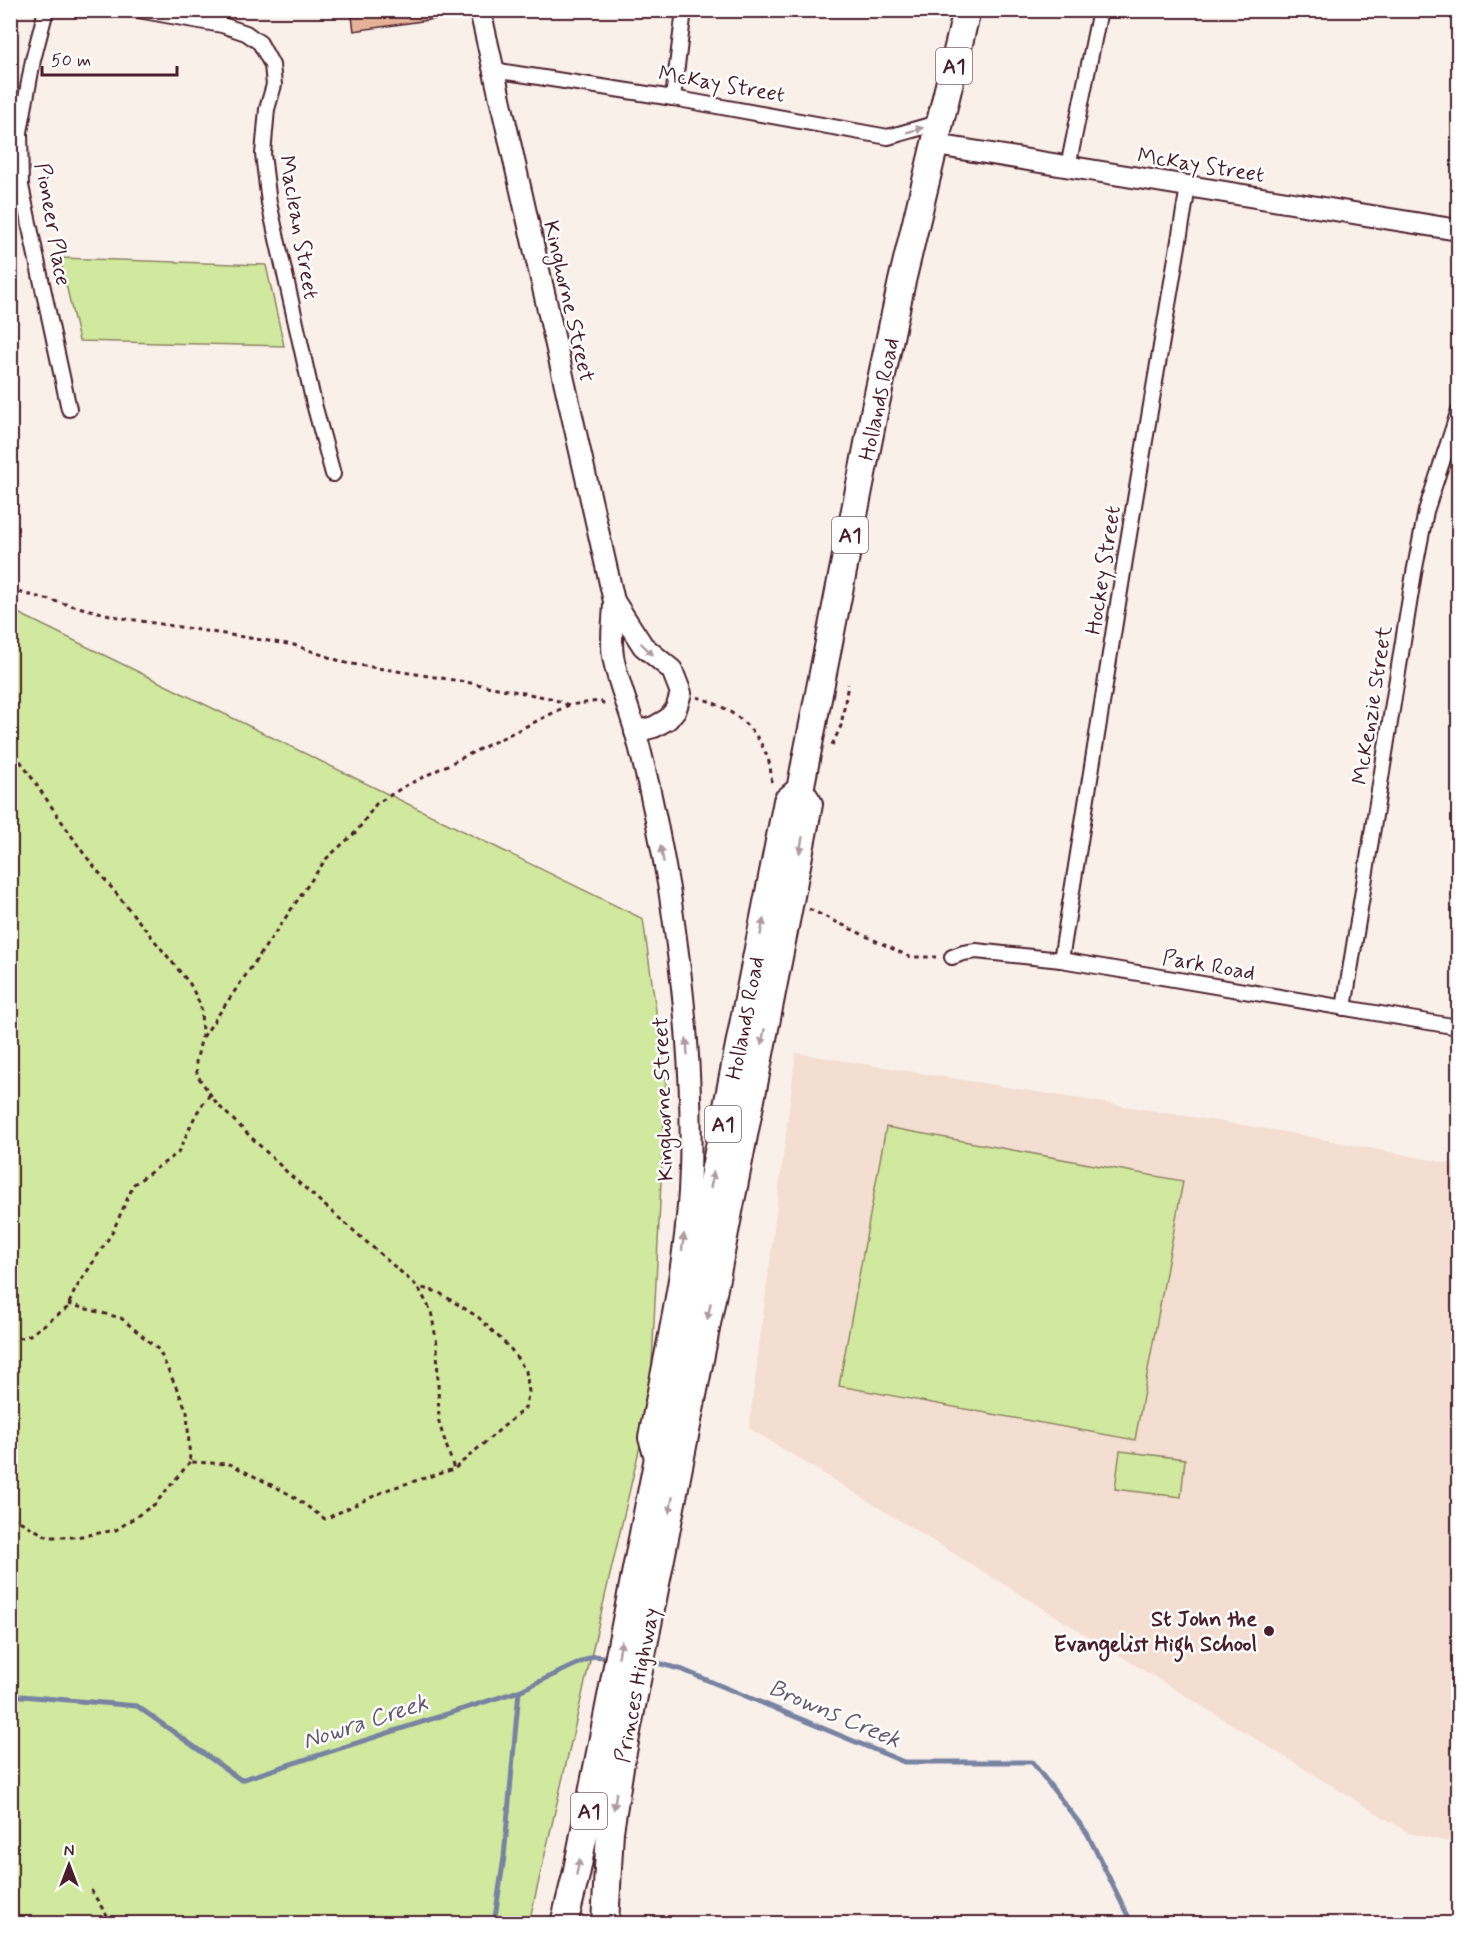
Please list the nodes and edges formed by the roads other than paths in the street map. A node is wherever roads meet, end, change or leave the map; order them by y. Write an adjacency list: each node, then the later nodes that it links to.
1 (46, 10): 13 (street, Pioneer Place)
2 (138, 10): 15 (street, Maclean Street)
3 (480, 10): 7 (main road, Kinghorne Street)
4 (684, 10): 8 (street)
5 (966, 10): 9 (highway, Hollands Road / A1)
6 (1101, 10): 10 (street)
7 (494, 70): 8 (street, McKay Street); 16 (main road, Kinghorne Street)
8 (673, 98): 9 (street, McKay Street, one-way to 9)
9 (939, 133): 10 (main road, McKay Street); 18 (highway, Hollands Road / A1)
10 (1068, 167): 11 (main road, McKay Street)
11 (1188, 187): 12 (main road, McKay Street); 20 (street, Hockey Street)
12 (1458, 230)
13 (69, 409)
14 (1458, 413): 21 (street, McKenzie Street)
15 (333, 474)
16 (614, 601): 17 (main road, Kinghorne Street); 17 (main road, Kinghorne Street, one-way to 17)
17 (635, 732): 24 (main road, Kinghorne Street, one-way to 17)
18 (800, 790): 23 (highway, Hollands Road / A1, one-way to 23); 24 (highway, Hollands Road / A1, one-way to 18)
19 (951, 957): 20 (street, Park Road)
20 (1061, 960): 21 (street, Park Road)
21 (1344, 1008): 22 (street, Park Road)
22 (1458, 1028)
23 (682, 1448): 25 (highway, Princes Highway / A1, one-way to 25)
24 (657, 1464): 25 (highway, Princes Highway / A1)
25 (641, 1602): 26 (highway, Princes Highway / A1)
26 (622, 1700): 27 (highway, Princes Highway / A1, one-way to 26); 28 (highway, Princes Highway / A1, one-way to 28)
27 (564, 1923)
28 (605, 1923)

